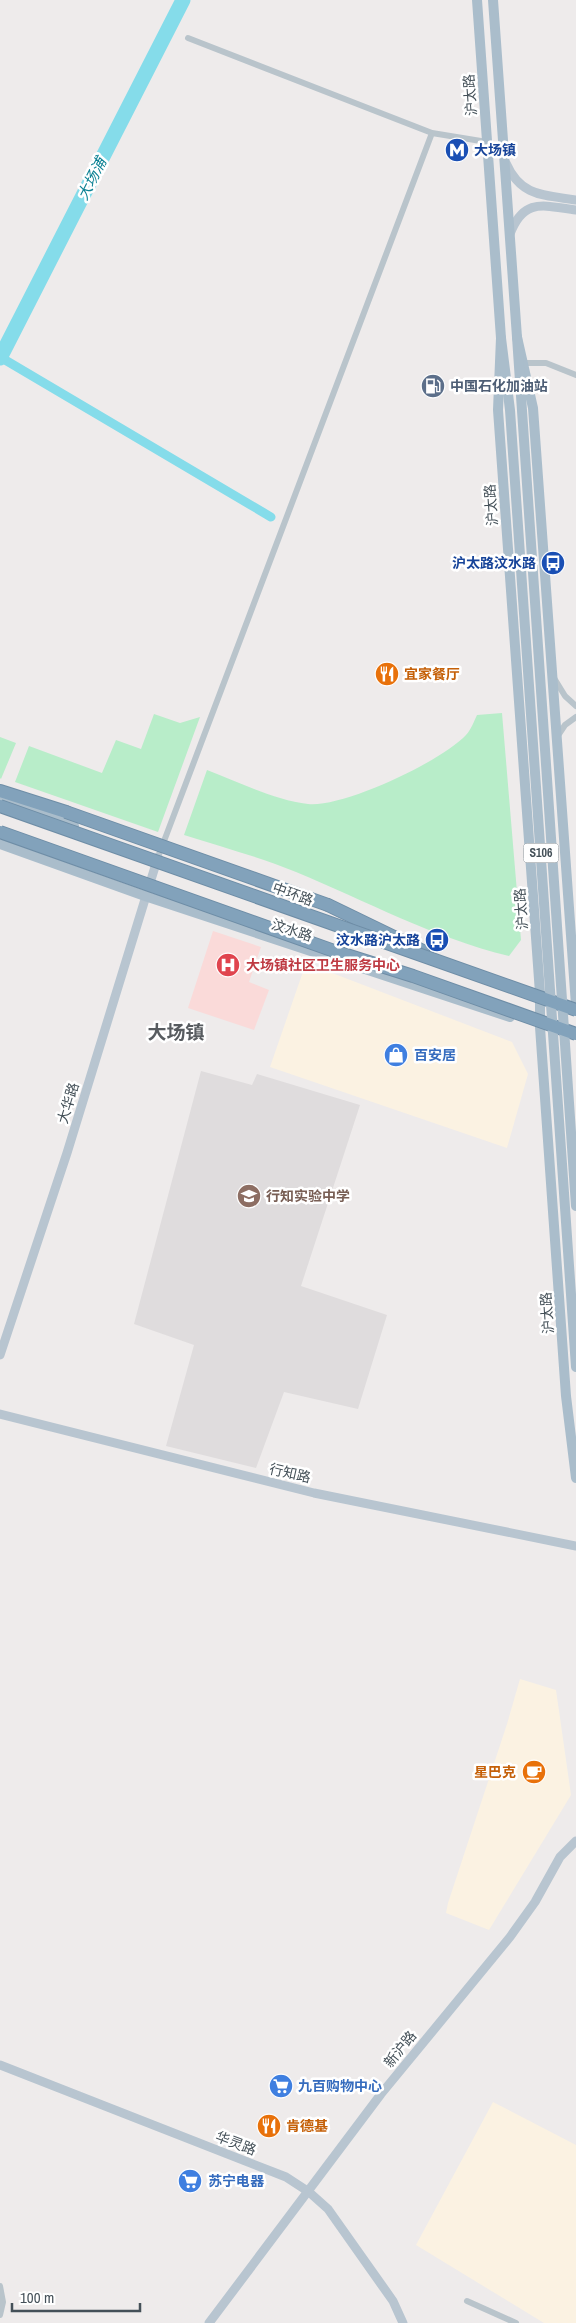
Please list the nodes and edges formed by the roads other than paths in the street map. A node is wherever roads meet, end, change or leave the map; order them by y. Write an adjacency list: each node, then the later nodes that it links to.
1 (478, 0): 5 (main road, 沪太路 / S106)
2 (493, 0): 6 (main road, S106)
3 (188, 38): 4 (street)
4 (432, 133): 5 (street); 23 (street)
5 (487, 142): 10 (main road, 沪太路 / S106)
6 (505, 159): 7 (street); 9 (main road, S106)
7 (576, 200)
8 (576, 210): 9 (street)
9 (510, 234): 11 (main road, S106)
10 (501, 338): 26 (main road, 沪太路 / S106); 35 (main road, 沪太路 / S106, bridge)
11 (517, 338): 12 (main road, S106); 33 (main road, S106, bridge)
12 (523, 363): 13 (street); 14 (main road, S106)
13 (576, 374)
14 (552, 674): 15 (street); 17 (main road, S106)
15 (576, 706)
16 (576, 717): 17 (street)
17 (557, 738): 27 (main road, S106)
18 (0, 791): 25 (highway, bridge)
19 (0, 798): 23 (main road, 汶水路)
20 (0, 806): 28 (highway, 中环路, bridge)
21 (0, 832): 31 (highway, bridge)
22 (0, 844): 24 (main road, 汶水路)
23 (158, 857): 24 (street, 大华路); 25 (main road, 汶水路)
24 (145, 896): 30 (main road, 汶水路); 34 (street, 大华路)
25 (423, 951): 26 (main road, 汶水路)
26 (540, 993): 27 (main road, 汶水路); 29 (main road, 汶水路); 30 (main road, 沪太路 / S106)
27 (576, 1005)
28 (576, 1010)
29 (576, 1017)
30 (540, 1027): 32 (main road, 汶水路); 37 (main road, 沪太路 / S106)
31 (576, 1034)
32 (576, 1039)
33 (576, 1206)
34 (0, 1355)
35 (576, 1367)
36 (0, 1414): 38 (street, 行知路)
37 (576, 1478)
38 (576, 1546)
39 (576, 1840): 41 (street, 新沪路)
40 (0, 2065): 41 (street, 华灵路)
41 (309, 2192): 45 (street, 新沪路); 46 (street, 华灵路)
42 (0, 2286): 44 (street)
43 (467, 2301): 47 (street)
44 (0, 2315)
45 (209, 2323)
46 (403, 2323)
47 (516, 2323)

